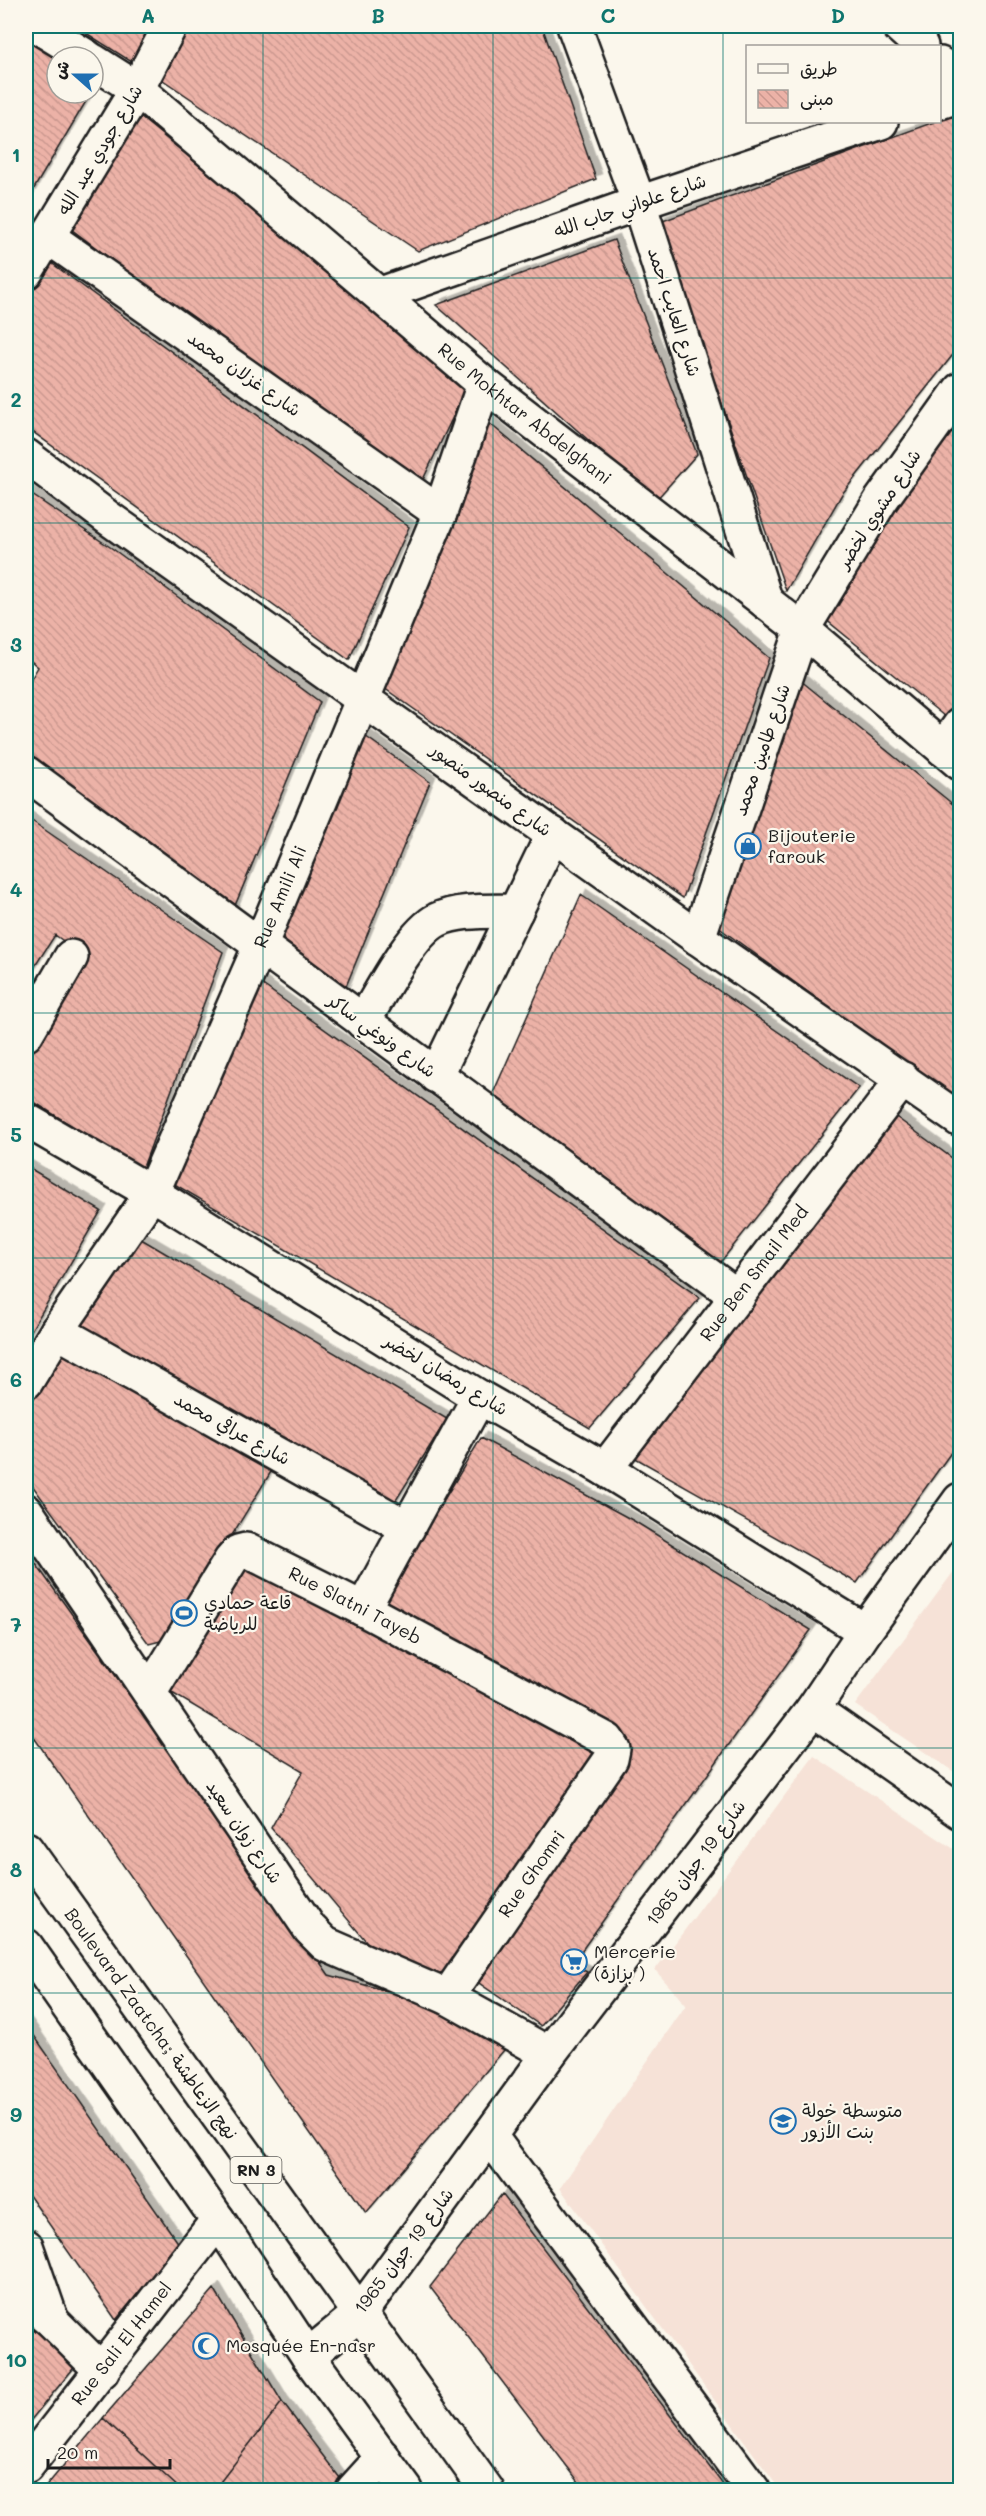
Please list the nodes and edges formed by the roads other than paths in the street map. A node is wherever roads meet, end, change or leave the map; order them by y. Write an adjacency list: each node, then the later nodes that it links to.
1 (37, 26): 5 (street)
2 (170, 26): 10 (street, شارع جودي عبد الله)
3 (574, 26): 14 (street, شارع العايب احمد)
4 (899, 26): 6 (street)
5 (68, 45)
6 (920, 45)
7 (941, 66): 9 (street)
8 (105, 69): 10 (street, Rue Mokhtar Abdelghani)
9 (960, 84)
10 (137, 89): 15 (street, شارع جودي عبد الله); 17 (street, Rue Mokhtar Abdelghani)
11 (960, 95): 12 (street)
12 (941, 101)
13 (878, 123): 14 (street, شارع علواني جاب الله)
14 (639, 202): 17 (street, شارع علواني جاب الله); 22 (street, شارع العايب احمد)
15 (47, 236): 16 (street, شارع جودي عبد الله); 21 (street, شارع غزلان محمد)
16 (26, 272)
17 (381, 294): 18 (street, Rue Mokhtar Abdelghani)
18 (484, 384): 21 (street, Rue Amili Ali); 22 (street, Rue Mokhtar Abdelghani)
19 (960, 390): 23 (street, شارع مشوي لخضر)
20 (26, 456): 24 (street, شارع منصور منصور)
21 (440, 513): 24 (street, Rue Amili Ali)
22 (766, 602): 23 (street, Rue Mokhtar Abdelghani)
23 (802, 630): 25 (street, Rue Mokhtar Abdelghani); 29 (street, شارع طامين محمد)
24 (362, 698): 27 (street, شارع منصور منصور); 30 (street, Rue Amili Ali)
25 (955, 746)
26 (26, 773): 30 (street, شارع ونوغي ساكر)
27 (553, 834): 28 (street); 29 (street, شارع منصور منصور)
28 (516, 911): 32 (street); 34 (street)
29 (698, 938): 35 (street, شارع منصور منصور)
30 (260, 946): 32 (street, شارع ونوغي ساكر); 38 (street, Rue Amili Ali)
31 (71, 957): 33 (street)
32 (363, 1022): 34 (street, شارع ونوغي ساكر)
33 (26, 1034)
34 (436, 1076): 39 (street, شارع ونوغي ساكر)
35 (903, 1079): 37 (street, شارع منصور منصور); 39 (street, Rue Ben Smail Med)
36 (26, 1120): 38 (street, شارع رمضان لخضر)
37 (960, 1120)
38 (152, 1193): 40 (street, Rue Amili Ali); 42 (street, شارع رمضان لخضر)
39 (738, 1297): 43 (street, Rue Ben Smail Med)
40 (57, 1331): 41 (street, Rue Amili Ali); 46 (street, شارع عرافي محمد)
41 (26, 1382)
42 (479, 1397): 43 (street, شارع رمضان لخضر); 46 (street)
43 (605, 1469): 48 (street, شارع رمضان لخضر)
44 (960, 1500): 48 (street, شارع 19 جوان 1965)
45 (26, 1511): 49 (street, شارع زوان سعيد)
46 (408, 1527): 47 (street)
47 (363, 1609): 49 (street, Rue Slatni Tayeb); 51 (street, Rue Slatni Tayeb)
48 (865, 1631): 50 (street, شارع 19 جوان 1965)
49 (150, 1692): 55 (street, شارع زوان سعيد)
50 (813, 1709): 52 (street); 56 (street, شارع 19 جوان 1965)
51 (613, 1749): 55 (street, Rue Ghomri)
52 (960, 1812)
53 (26, 1849): 61 (street, Boulevard Zaatcha; نهج الزعاطشة / RN 3)
54 (26, 1947): 58 (street)
55 (447, 1997): 56 (street, شارع زوان سعيد)
56 (549, 2054): 57 (street, شارع 19 جوان 1965)
57 (490, 2136): 61 (street, شارع 19 جوان 1965); 70 (street)
58 (218, 2220): 63 (street); 64 (street, Rue Sali El Hamel)
59 (26, 2246): 62 (street)
60 (26, 2299): 62 (street)
61 (360, 2314): 63 (street, شارع 19 جوان 1965); 69 (street, Boulevard Zaatcha; نهج الزعاطشة / RN 3)
62 (52, 2321): 64 (street)
63 (308, 2356): 65 (street)
64 (102, 2371): 66 (street, Rue Sali El Hamel)
65 (383, 2457): 67 (street); 68 (street)
66 (26, 2467)
67 (353, 2490)
68 (406, 2490)
69 (487, 2490)
70 (753, 2490)

